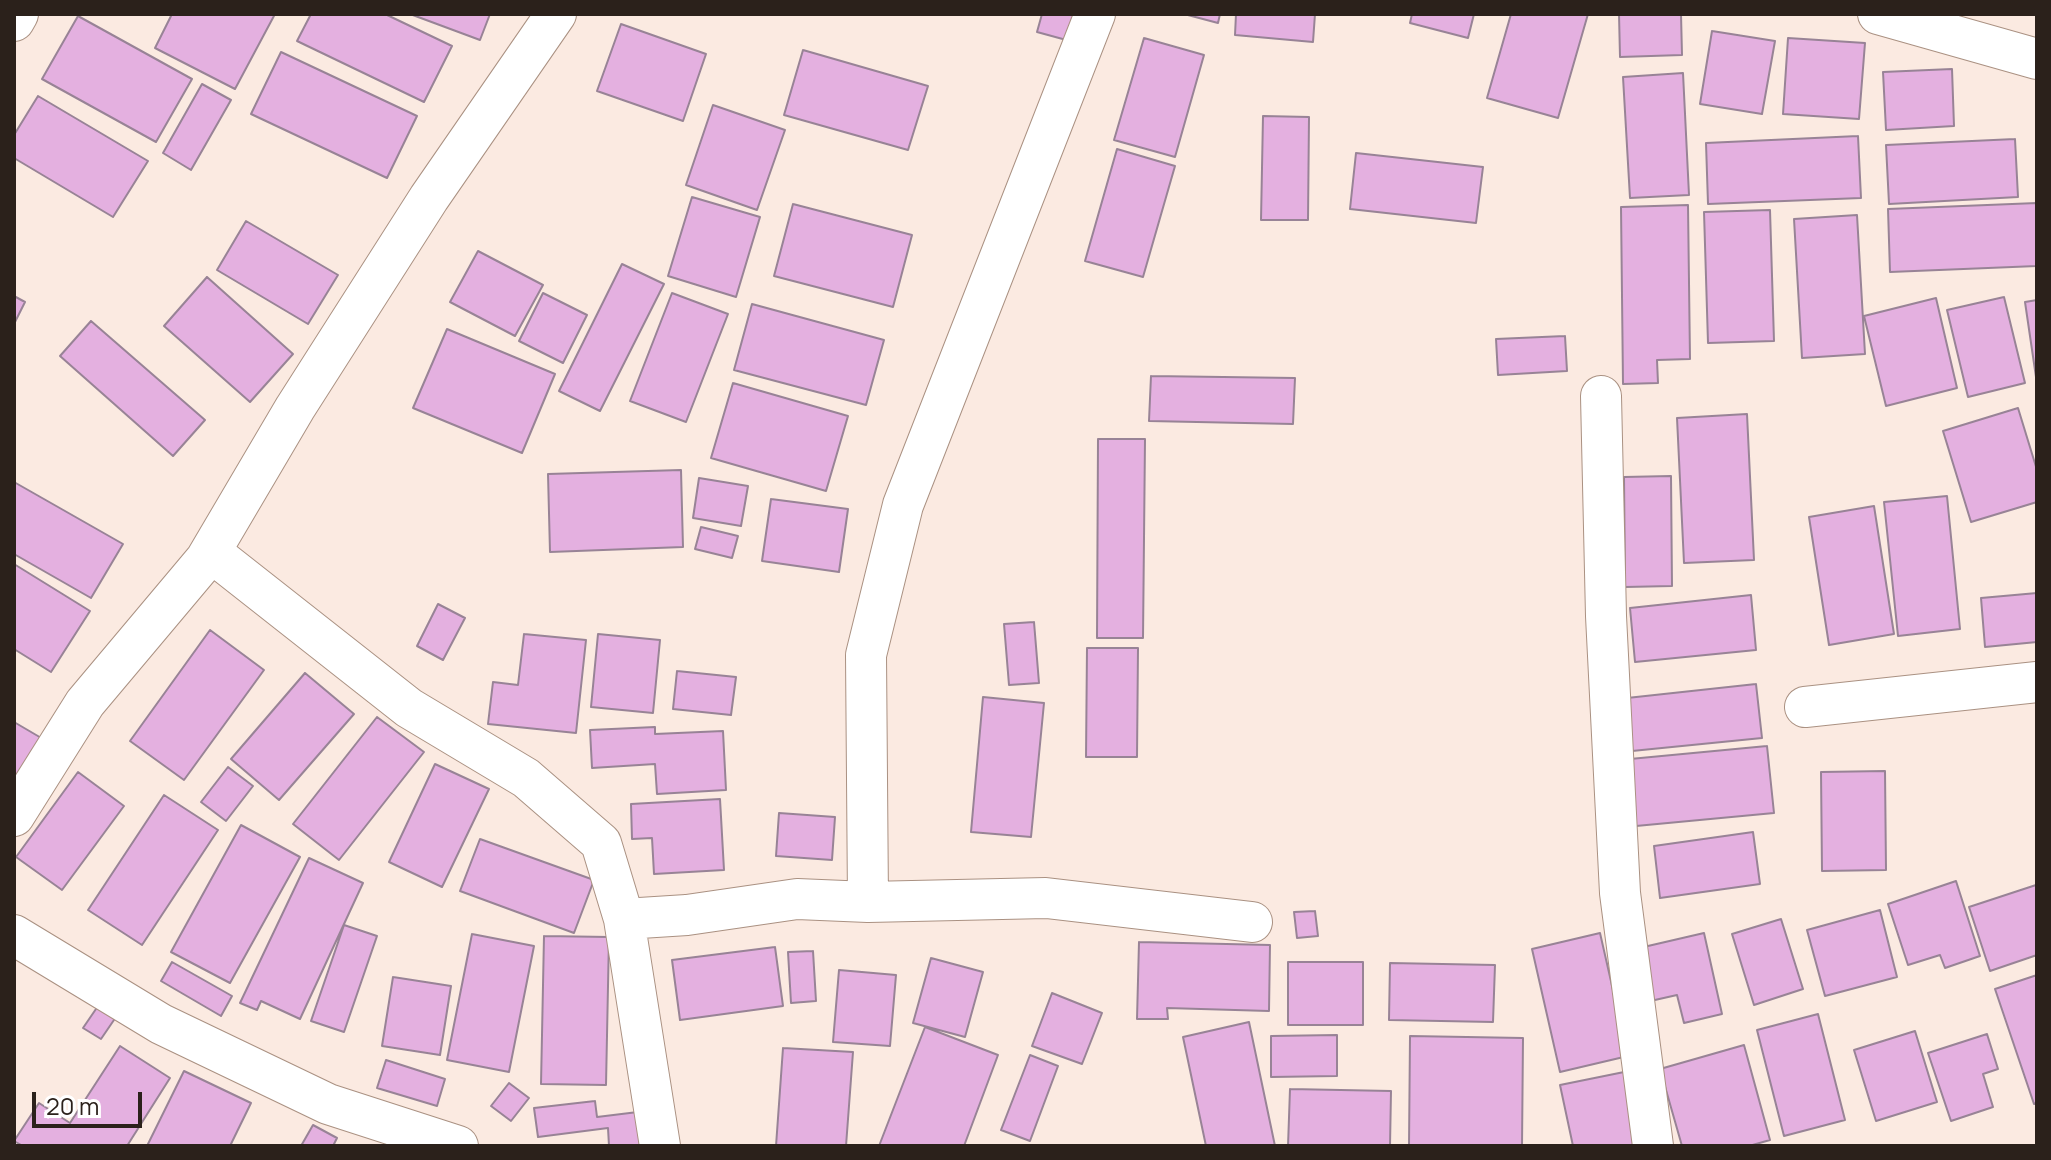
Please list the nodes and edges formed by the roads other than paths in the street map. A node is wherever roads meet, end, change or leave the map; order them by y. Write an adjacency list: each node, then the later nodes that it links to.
1 (18, 14): 5 (street)
2 (556, 14): 8 (street)
3 (1095, 14): 12 (street)
4 (1878, 14): 6 (street)
5 (14, 21)
6 (2037, 59)
7 (1601, 396): 18 (street)
8 (206, 559): 11 (street); 13 (street)
9 (2037, 682): 10 (street)
10 (1805, 707)
11 (14, 816)
12 (868, 902): 13 (street); 14 (street)
13 (624, 919): 17 (street)
14 (1252, 922)
15 (14, 935): 16 (street)
16 (458, 1146)
17 (660, 1146)
18 (1653, 1146)

